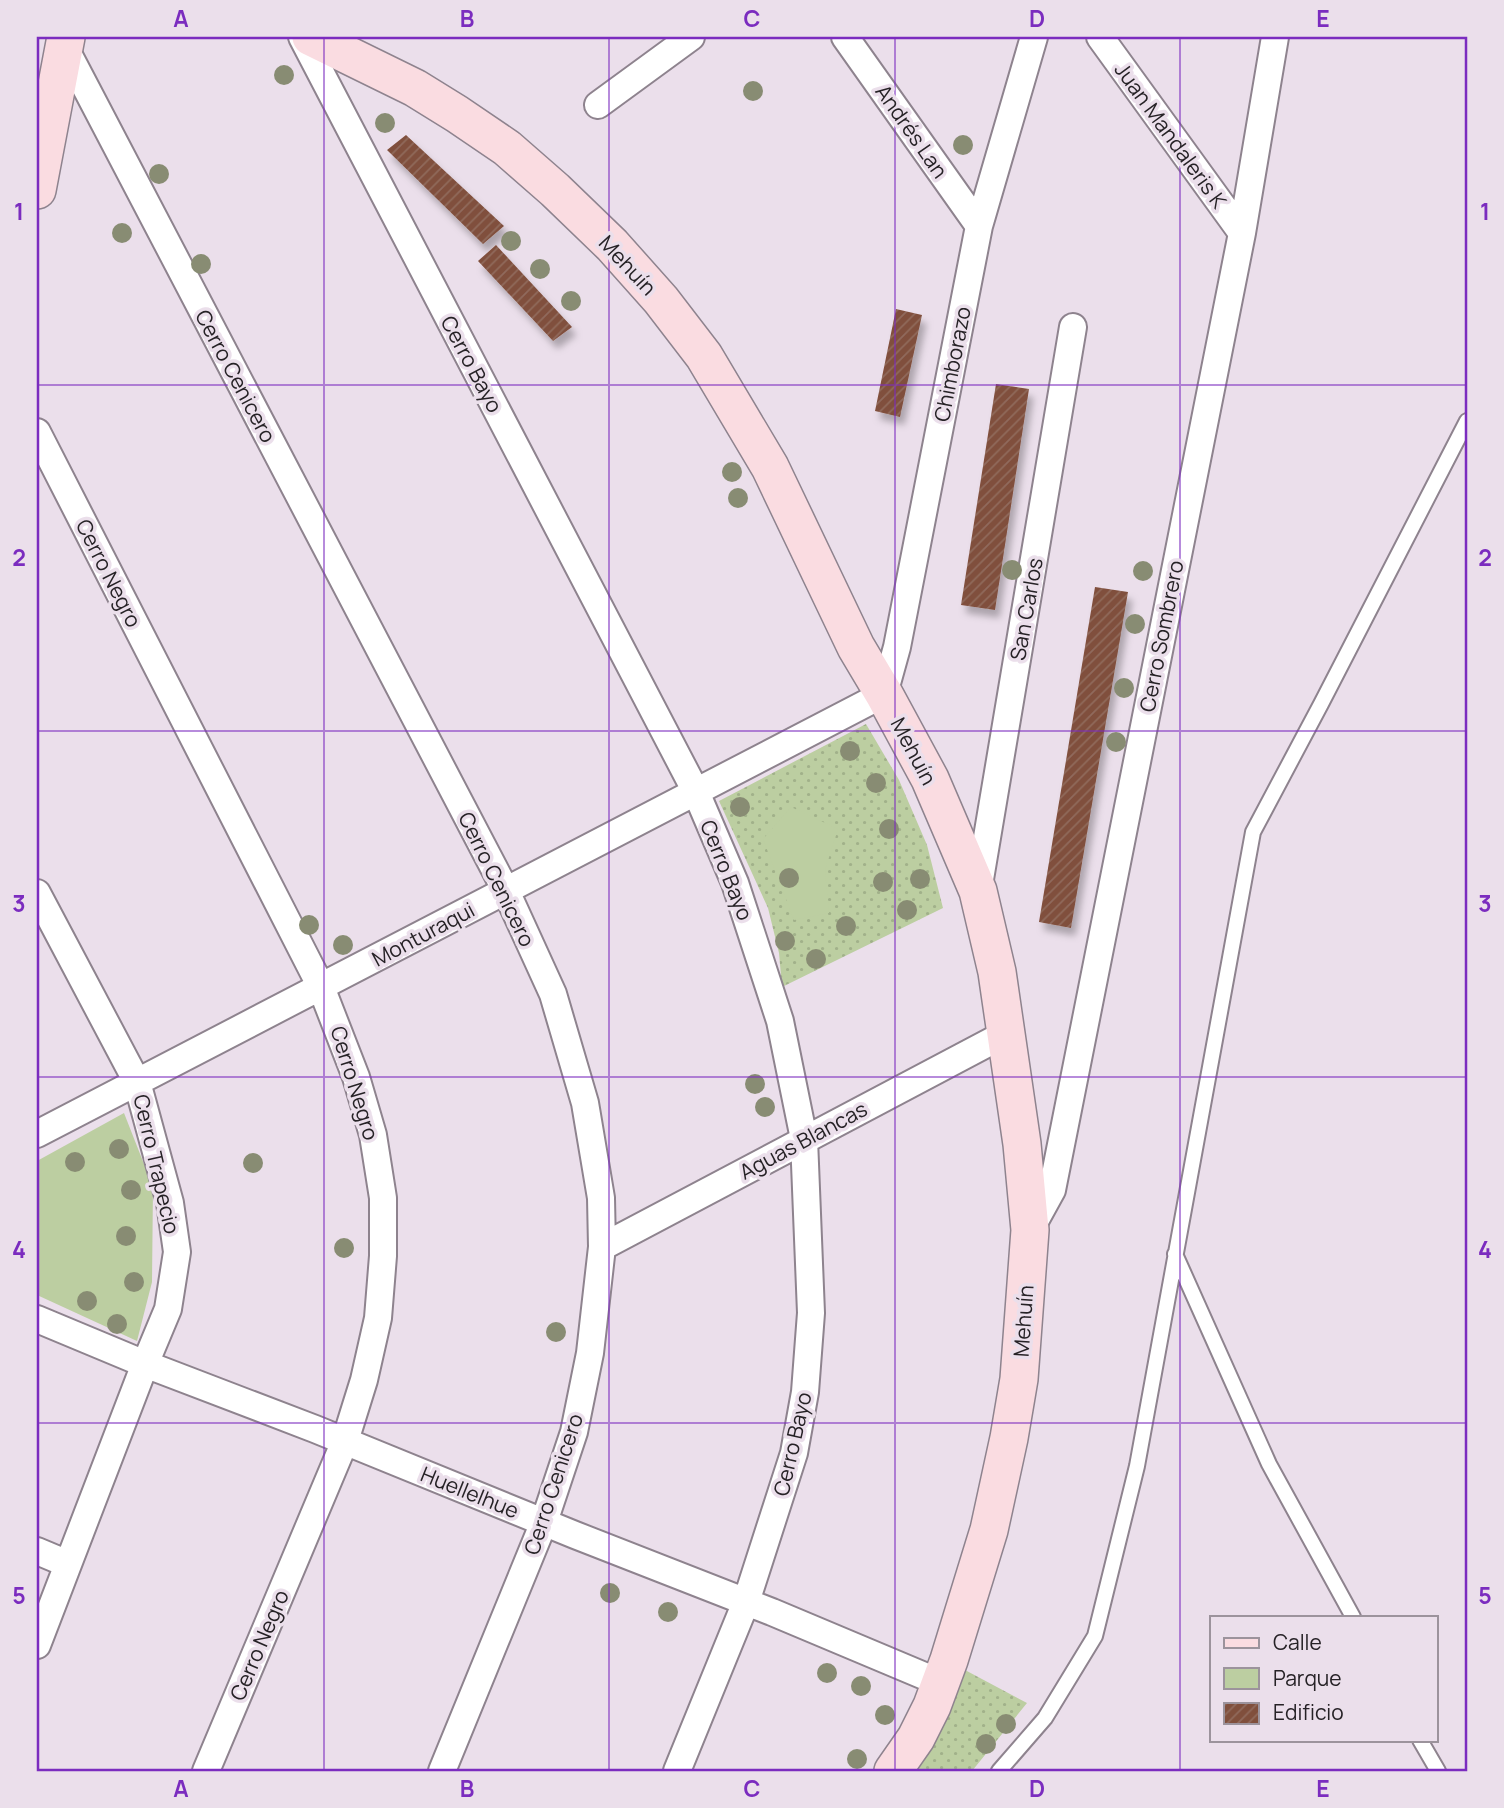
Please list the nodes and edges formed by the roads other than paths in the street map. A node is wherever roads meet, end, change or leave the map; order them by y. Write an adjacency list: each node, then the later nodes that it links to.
1 (302, 37): 17 (street, Cerro Bayo)
2 (311, 37): 16 (street, Mehuín)
3 (691, 37): 9 (street)
4 (845, 37): 11 (street, Andrés Lan)
5 (1034, 37): 11 (street, Chimborazo)
6 (1100, 37): 12 (street, Juan Mandaleris K)
7 (1275, 37): 12 (street, Cerro Sombrero)
8 (65, 42): 10 (street); 18 (street, Cerro Cenicero)
9 (598, 105)
10 (37, 190)
11 (979, 226): 16 (street, Chimborazo)
12 (1242, 233): 26 (street, Cerro Sombrero)
13 (1073, 327): 19 (street, San Carlos)
14 (1467, 421): 28 (lane)
15 (37, 432): 21 (street, Cerro Negro)
16 (884, 694): 17 (street, Monturaqui); 19 (street, Mehuín)
17 (696, 792): 18 (street, Monturaqui); 25 (street, Cerro Bayo)
18 (506, 891): 21 (street, Monturaqui); 27 (street, Cerro Cenicero)
19 (978, 891): 22 (street, Mehuín)
20 (37, 893): 23 (street, Cerro Trapecio)
21 (321, 987): 23 (street, Monturaqui); 31 (street, Cerro Negro)
22 (1005, 1034): 25 (street, Aguas Blancas); 26 (street, Mehuín)
23 (137, 1082): 24 (street, Monturaqui); 30 (street, Cerro Trapecio)
24 (37, 1134)
25 (804, 1139): 27 (street, Aguas Blancas); 35 (street, Cerro Bayo)
26 (1030, 1230): 38 (street, Mehuín)
27 (603, 1247): 32 (street, Cerro Cenicero)
28 (1175, 1255): 36 (lane); 44 (lane)
29 (37, 1319): 30 (street, Huellelhue)
30 (145, 1364): 31 (street, Huellelhue); 34 (street, Cerro Trapecio)
31 (345, 1441): 32 (street, Huellelhue); 40 (street, Cerro Negro)
32 (544, 1522): 35 (street, Huellelhue); 41 (street, Cerro Cenicero)
33 (37, 1551): 34 (street)
34 (68, 1564): 37 (street, Cerro Trapecio)
35 (746, 1602): 38 (street, Huellelhue); 42 (street, Cerro Bayo)
36 (1352, 1616)
37 (37, 1645)
38 (941, 1683): 43 (street, Mehuín)
39 (1421, 1742): 45 (lane)
40 (206, 1771)
41 (442, 1771)
42 (677, 1771)
43 (893, 1771)
44 (999, 1771)
45 (1438, 1771)

